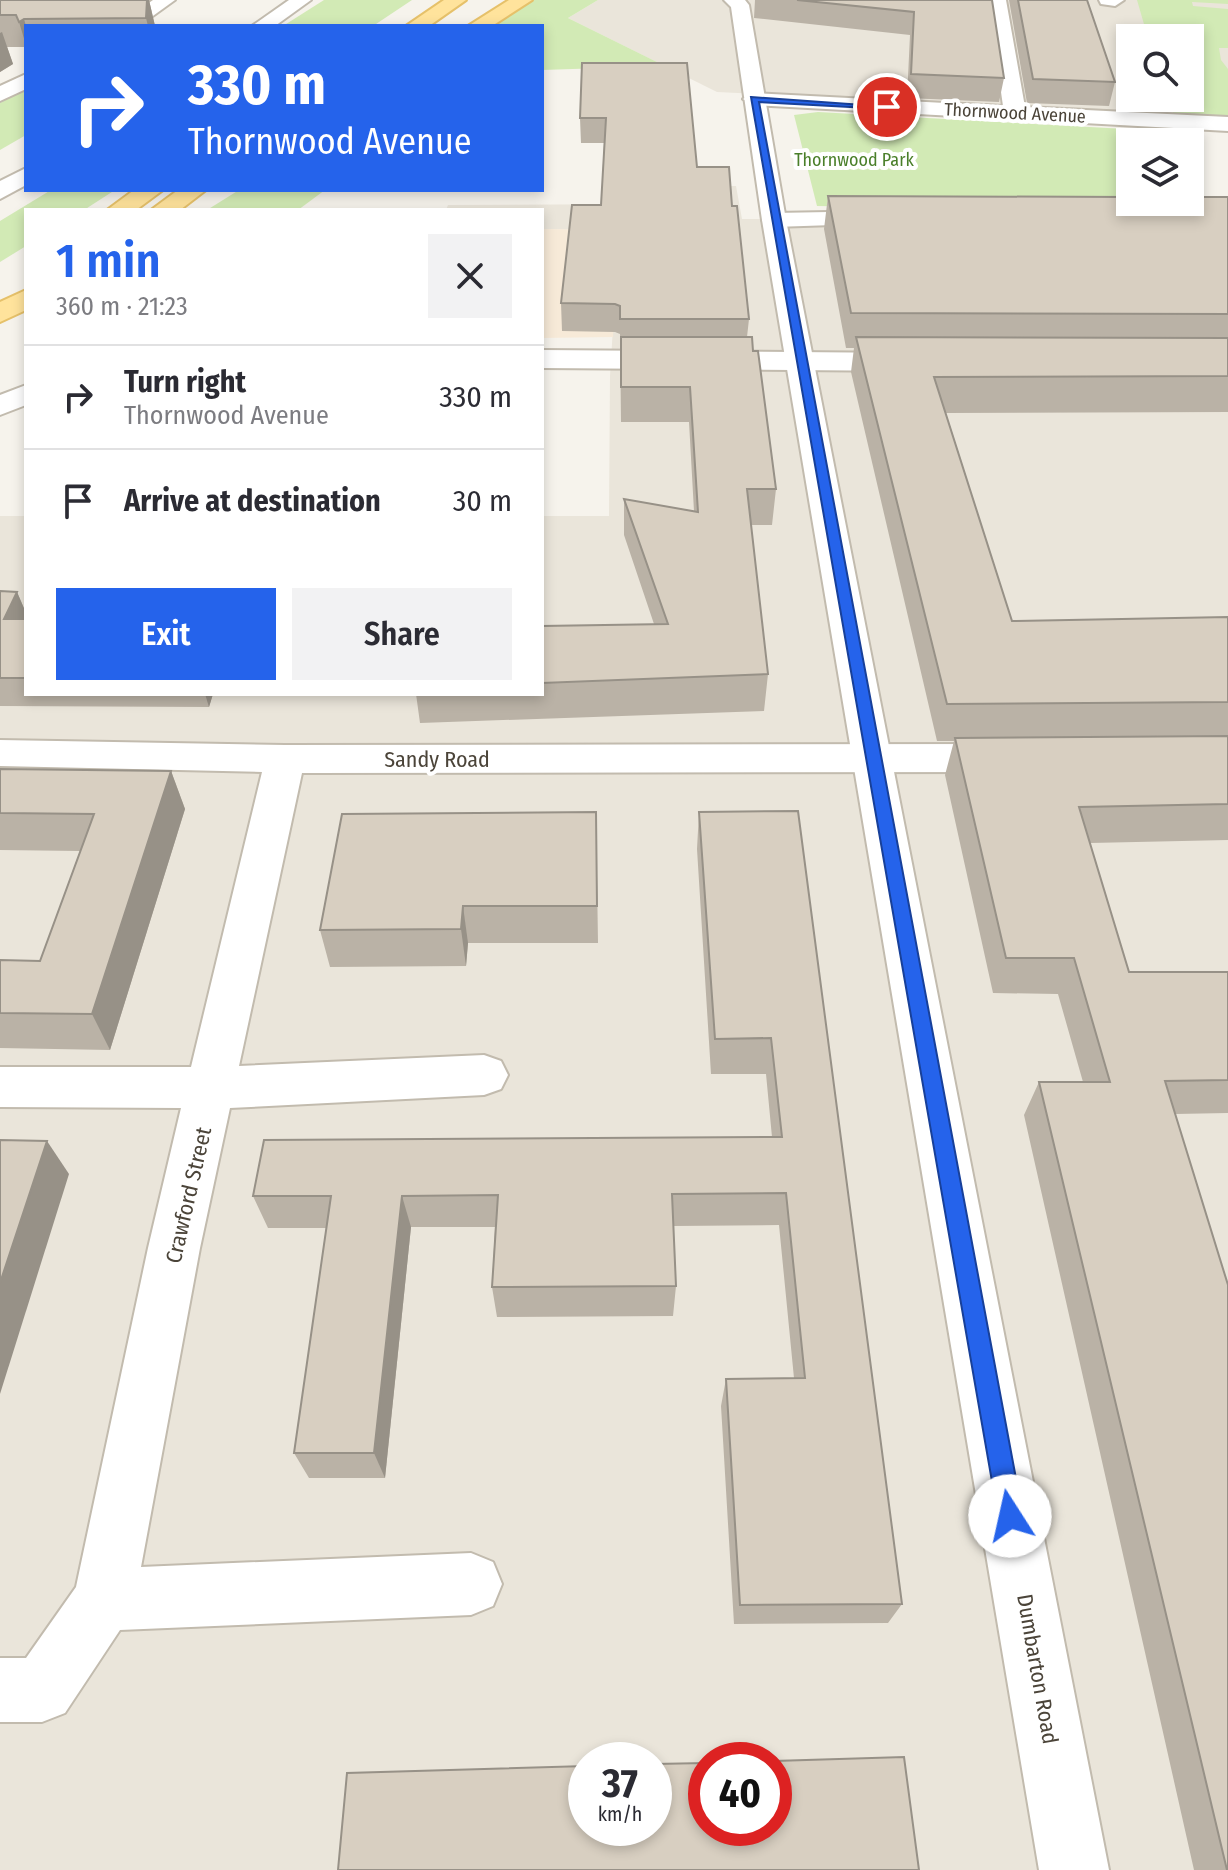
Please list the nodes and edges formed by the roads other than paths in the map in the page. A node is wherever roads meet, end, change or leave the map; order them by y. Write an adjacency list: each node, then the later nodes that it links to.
1 (166, 0): 12 (street)
2 (302, 0): 13 (street)
3 (433, 0): 11 (main road)
4 (457, 0): 11 (main road)
5 (493, 0): 14 (main road)
6 (523, 0): 15 (main road)
7 (997, 0): 19 (street)
8 (1108, 0): 9 (street)
9 (1115, 0)
10 (740, 2): 18 (street, Dumbarton Road)
11 (409, 23)
12 (129, 24)
13 (265, 24)
14 (456, 24)
15 (481, 24)
16 (24, 81): 17 (street)
17 (0, 95)
18 (754, 99): 19 (street, Thornwood Avenue); 26 (street, Dumbarton Road)
19 (1015, 114): 20 (street, Thornwood Avenue)
20 (1219, 130)
21 (24, 176): 22 (street)
22 (0, 192)
23 (148, 192): 24 (main road)
24 (122, 208)
25 (913, 217): 26 (street)
26 (774, 220): 30 (street, Dumbarton Road)
27 (24, 299): 28 (main road)
28 (0, 314)
29 (544, 359): 30 (street)
30 (802, 362): 31 (street); 37 (street, Dumbarton Road)
31 (937, 362)
32 (24, 395): 33 (street)
33 (0, 406)
34 (0, 753): 36 (street, Sandy Road)
35 (1041, 758): 37 (street, Sandy Road)
36 (285, 759): 37 (street, Sandy Road); 40 (street, Crawford Street)
37 (874, 760): 44 (street, Dumbarton Road)
38 (484, 1075): 40 (street)
39 (0, 1087): 40 (street)
40 (213, 1088): 42 (street, Crawford Street)
41 (471, 1584): 42 (street)
42 (94, 1613): 43 (street)
43 (0, 1690)
44 (1074, 1870)

